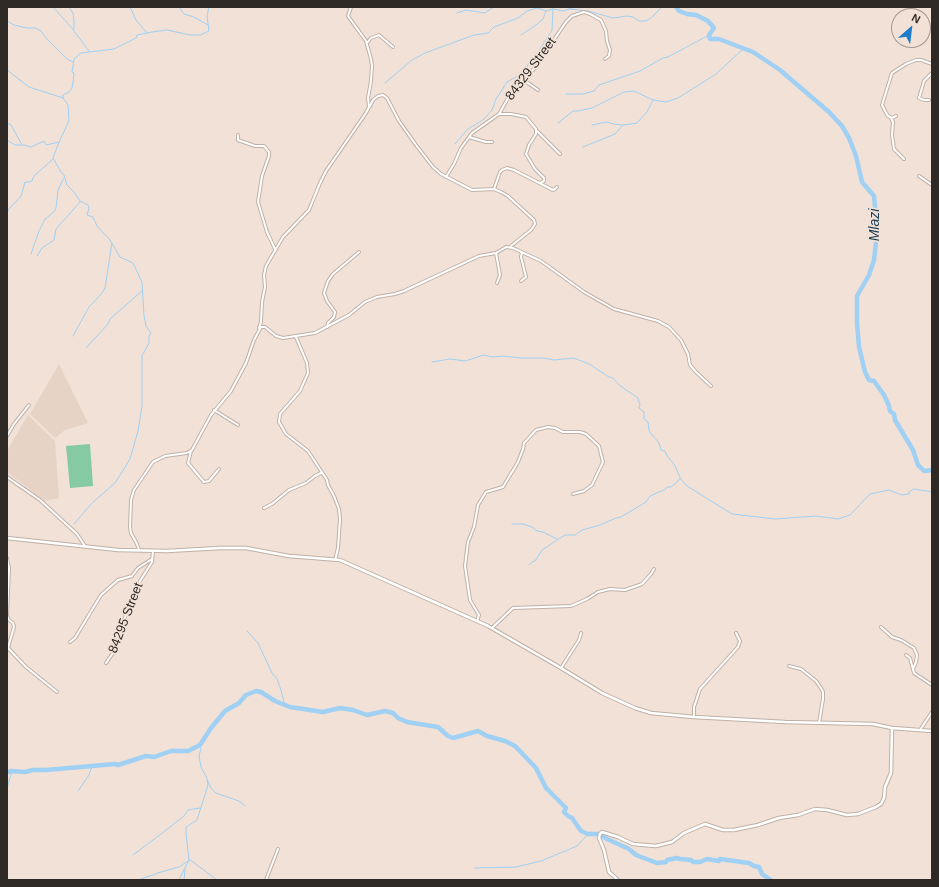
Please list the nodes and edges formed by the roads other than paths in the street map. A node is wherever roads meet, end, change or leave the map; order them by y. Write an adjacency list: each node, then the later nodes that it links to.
1 (351, 7): 2 (street)
2 (367, 43): 3 (street); 10 (street)
3 (393, 46)
4 (605, 59): 7 (street, 84329 Street)
5 (932, 64): 13 (street)
6 (932, 72): 9 (street)
7 (522, 80): 8 (street); 11 (street, 84329 Street)
8 (538, 90)
9 (930, 100)
10 (369, 106): 21 (street); 27 (street)
11 (499, 114): 14 (street); 16 (street, 84329 Street)
12 (896, 116): 13 (street)
13 (890, 117): 19 (street)
14 (537, 131): 18 (street); 22 (street)
15 (238, 135): 27 (street)
16 (469, 137): 17 (street); 21 (street, 84329 Street)
17 (492, 142)
18 (560, 154)
19 (904, 159)
20 (919, 176): 23 (street)
21 (446, 177): 25 (street)
22 (540, 183): 24 (street); 25 (street)
23 (932, 185)
24 (557, 187)
25 (494, 189): 26 (street)
26 (511, 247): 29 (street); 30 (street)
27 (275, 250): 34 (street)
28 (359, 252): 33 (street)
29 (522, 252): 31 (street); 36 (street)
30 (496, 253): 32 (street); 33 (street)
31 (521, 281)
32 (497, 283)
33 (327, 327): 35 (street)
34 (259, 330): 35 (street); 38 (street)
35 (296, 337): 43 (street)
36 (711, 386)
37 (29, 405): 40 (street)
38 (214, 410): 39 (street); 41 (street)
39 (238, 425)
40 (7, 436)
41 (191, 451): 42 (street); 49 (street)
42 (219, 469)
43 (322, 472): 46 (street); 53 (street)
44 (7, 478): 48 (street)
45 (573, 494): 55 (street)
46 (264, 508)
47 (7, 538): 48 (street)
48 (85, 546): 49 (street)
49 (139, 550): 50 (street)
50 (153, 551): 52 (street, 84295 Street); 53 (street)
51 (7, 558): 67 (street)
52 (153, 558): 60 (street); 62 (street, 84295 Street)
53 (335, 560): 55 (street)
54 (654, 569): 56 (street)
55 (477, 621): 56 (street)
56 (492, 628): 64 (street)
57 (882, 628): 65 (street)
58 (581, 633): 64 (street)
59 (736, 633): 69 (street)
60 (70, 642)
61 (906, 655): 65 (street)
62 (106, 663)
63 (789, 666): 70 (street)
64 (561, 668): 69 (street)
65 (913, 669): 66 (street)
66 (932, 685)
67 (57, 692)
68 (932, 712): 72 (street)
69 (694, 717): 70 (street)
70 (819, 723): 71 (street)
71 (892, 728): 72 (street); 76 (street)
72 (920, 730): 73 (street)
73 (932, 731)
74 (278, 849): 75 (street)
75 (266, 880)
76 (618, 880)

